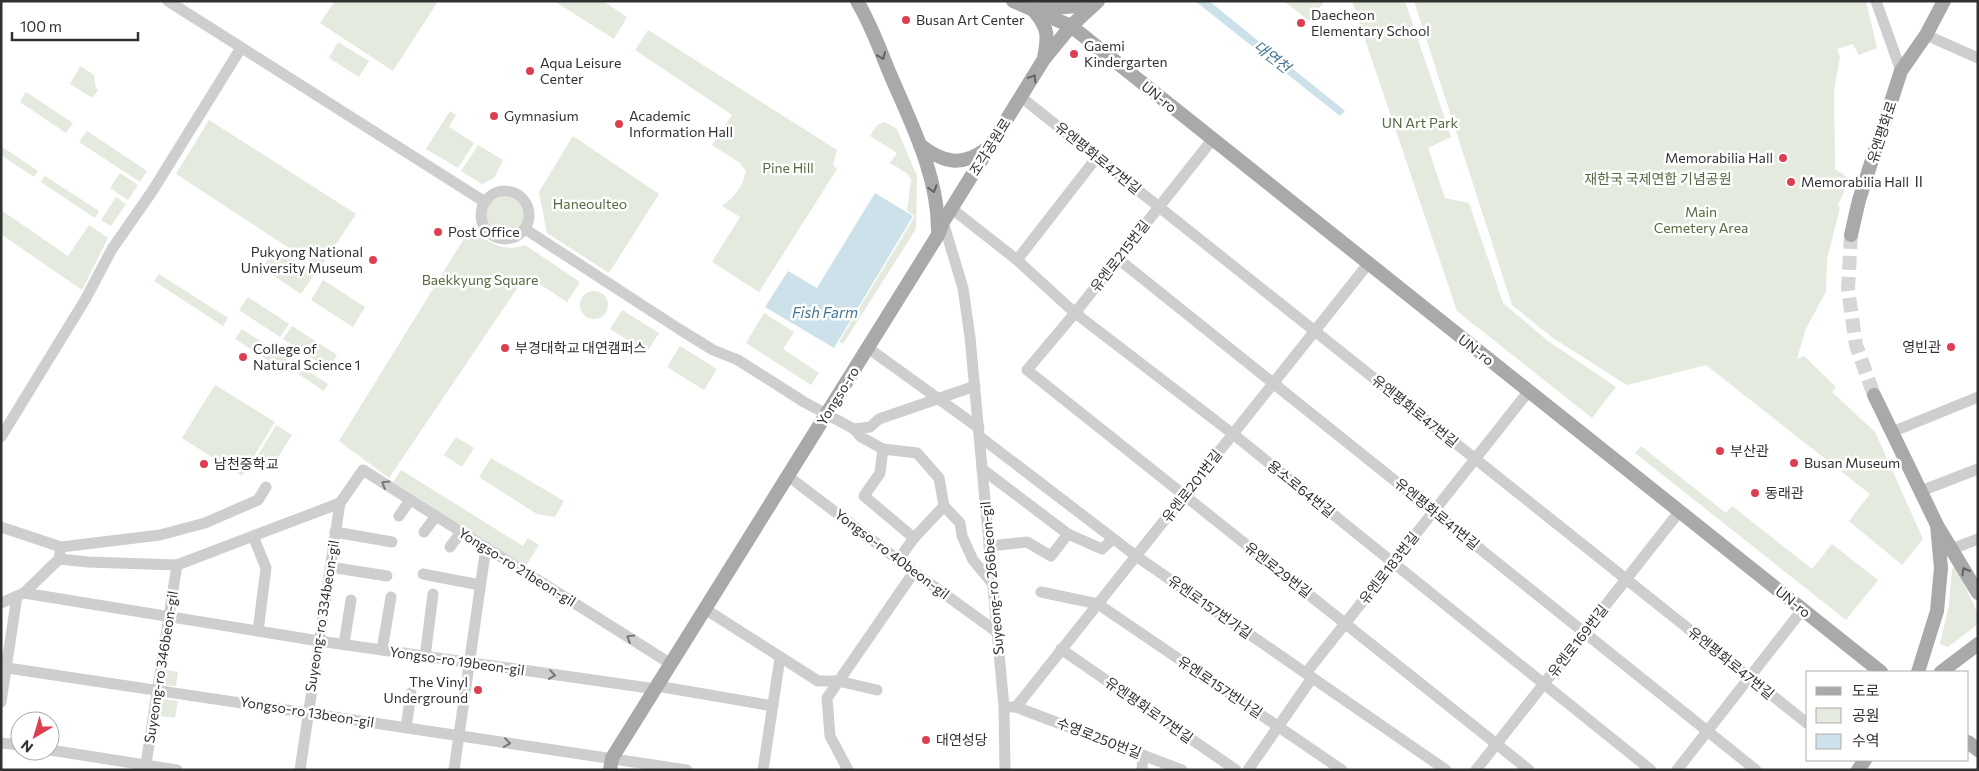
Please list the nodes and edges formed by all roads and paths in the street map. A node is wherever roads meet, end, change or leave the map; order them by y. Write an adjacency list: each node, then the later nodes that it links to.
1 (168, 1): 10 (street)
2 (1012, 1): 7 (main road)
3 (1876, 1): 13 (street)
4 (1944, 1): 9 (main road, 유엔평화로)
5 (1096, 3): 7 (main road); 8 (main road, 조각공원로)
6 (860, 4): 16 (main road, one-way to 16)
7 (1033, 9): 8 (main road, UN-ro); 12 (main road)
8 (1071, 26): 12 (main road, 조각공원로); 15 (main road, UN-ro)
9 (1926, 35): 11 (street); 13 (main road, 유엔평화로)
10 (241, 48): 19 (street); 44 (street)
11 (1978, 58)
12 (1044, 59): 14 (main road, 조각공원로, one-way to 12)
13 (1901, 71): 25 (main road, 유엔평화로)
14 (1021, 97): 17 (main road, 조각공원로); 18 (street, 유엔평화로47번길)
15 (1212, 140): 20 (street, 유엔로215번길); 28 (main road, UN-ro)
16 (920, 145): 17 (main road); 24 (main road, one-way to 24)
17 (990, 146): 21 (main road, 조각공원로)
18 (1097, 157): 20 (street, 유엔평화로47번길); 27 (street)
19 (485, 202): 23 (street); 23 (street)
20 (1159, 206): 26 (street, 유엔로215번길); 30 (street, 유엔평화로47번길)
21 (951, 208): 22 (main road, 조각공원로); 27 (street, 용소로64번길)
22 (943, 222): 24 (main road, 조각공원로); 34 (street, Suyeong-ro 266beon-gil)
23 (525, 229): 39 (street)
24 (938, 235): 31 (main road, Yongso-ro)
25 (1851, 235)
26 (1117, 258): 29 (street, 유엔로215번길); 33 (street, 유엔평화로41번길)
27 (1017, 260): 29 (street, 용소로64번길)
28 (1368, 264): 30 (street, 유엔로201번길); 35 (main road, UN-ro)
29 (1075, 313): 32 (street, 유엔로215번길); 43 (street, 용소로64번길)
30 (1315, 331): 33 (street, 유엔로201번길); 46 (street, 유엔평화로47번길)
31 (868, 348): 38 (street, 유엔로157번가길); 39 (main road, Yongso-ro)
32 (1027, 370): 53 (street, 유엔로29번길)
33 (1273, 383): 43 (street, 유엔로201번길); 57 (street, 유엔평화로41번길)
34 (975, 386): 38 (street); 41 (street, Suyeong-ro 266beon-gil)
35 (1528, 392): 46 (street, 유엔로183번길); 58 (main road, UN-ro)
36 (1874, 395): 42 (main road)
37 (1978, 397): 42 (street)
38 (938, 398): 40 (street); 41 (street, 유엔로157번가길)
39 (827, 413): 40 (street); 50 (main road, Yongso-ro)
40 (854, 429): 45 (street)
41 (979, 432): 47 (street, Suyeong-ro 266beon-gil); 69 (street, 유엔로157번가길)
42 (1892, 432): 52 (main road)
43 (1233, 434): 53 (street, 유엔로201번길); 80 (street, 용소로64번길)
44 (1, 437)
45 (883, 449): 56 (street); 68 (street)
46 (1475, 459): 57 (street, 유엔로183번길); 86 (street, 유엔평화로47번길)
47 (982, 469): 66 (street); 72 (street, Suyeong-ro 266beon-gil)
48 (1978, 469): 52 (street)
49 (363, 470): 54 (street, Yongso-ro 21beon-gil, one-way to 49); 55 (street, Suyeong-ro 334beon-gil)
50 (788, 476): 79 (street, Yongso-ro 40beon-gil); 97 (main road, Yongso-ro)
51 (266, 487): 73 (street)
52 (1920, 491): 61 (main road)
53 (1184, 495): 77 (street, 유엔로201번길); 100 (street, 유엔로29번길)
54 (410, 500): 59 (street); 60 (street, Yongso-ro 21beon-gil)
55 (340, 503): 63 (street, Suyeong-ro 334beon-gil); 67 (street)
56 (944, 506): 68 (street); 87 (street)
57 (1433, 511): 80 (street, 유엔로183번길); 103 (street, 유엔평화로41번길)
58 (1680, 512): 86 (street, 유엔로169번길); 98 (main road, UN-ro)
59 (399, 516)
60 (436, 516): 64 (street); 65 (street, Yongso-ro 21beon-gil)
61 (1937, 525): 76 (main road); 115 (main road)
62 (1, 527): 73 (street)
63 (335, 532): 71 (street); 82 (street, Suyeong-ro 334beon-gil)
64 (424, 532)
65 (461, 532): 74 (street); 75 (street, Yongso-ro 21beon-gil)
66 (1068, 534): 69 (street); 72 (street)
67 (252, 536): 81 (street); 101 (street)
68 (914, 538): 79 (street)
69 (1113, 539): 77 (street, 유엔로157번가길)
70 (1978, 539): 76 (street)
71 (392, 542)
72 (989, 546): 87 (street, Suyeong-ro 266beon-gil)
73 (61, 547): 78 (street)
74 (450, 547)
75 (486, 547): 88 (street); 112 (street, Yongso-ro 21beon-gil, one-way to 75)
76 (1952, 549): 91 (main road, one-way to 76)
77 (1136, 556): 96 (street, 유엔로201번길); 117 (street, 유엔로157번가길)
78 (58, 559): 81 (street); 94 (street)
79 (898, 560): 83 (street, Yongso-ro 40beon-gil)
80 (1393, 562): 100 (street, 유엔로183번길); 120 (street, 용소로64번길)
81 (177, 565): 99 (street, Suyeong-ro 346beon-gil)
82 (330, 567): 85 (street); 104 (street, Suyeong-ro 334beon-gil)
83 (914, 572): 102 (street, Yongso-ro 40beon-gil); 119 (street)
84 (423, 574): 88 (street)
85 (387, 576)
86 (1626, 580): 103 (street, 유엔로169번길); 118 (street, 유엔평화로47번길)
87 (993, 584): 102 (street, Suyeong-ro 266beon-gil)
88 (480, 585): 111 (street)
89 (1, 590): 94 (street)
90 (1041, 592): 96 (street)
91 (1978, 593)
92 (433, 594): 109 (street)
93 (391, 597): 108 (street)
94 (13, 598): 99 (street, Yongso-ro 19beon-gil); 113 (street)
95 (351, 600): 105 (street)
96 (1098, 604): 107 (street, 유엔로201번길); 131 (street, 유엔로157번나길)
97 (706, 609): 110 (street); 112 (main road, Yongso-ro)
98 (1802, 610): 114 (main road, UN-ro); 118 (street)
99 (168, 617): 101 (street, Yongso-ro 19beon-gil); 122 (street, Suyeong-ro 346beon-gil)
100 (1345, 623): 117 (street, 유엔로183번길); 135 (street, 유엔로29번길)
101 (258, 631): 104 (street, Yongso-ro 19beon-gil)
102 (997, 632): 127 (street, Suyeong-ro 266beon-gil)
103 (1584, 632): 120 (street, 유엔로169번길); 133 (street, 유엔평화로41번길)
104 (319, 641): 105 (street, Yongso-ro 19beon-gil); 129 (street, Suyeong-ro 334beon-gil)
105 (344, 644): 108 (street, Yongso-ro 19beon-gil)
106 (1978, 644): 116 (main road)
107 (1062, 649): 128 (street, 유엔로201번길); 149 (street, 유엔평화로17번길)
108 (382, 650): 109 (street, Yongso-ro 19beon-gil)
109 (425, 657): 111 (street, Yongso-ro 19beon-gil)
110 (780, 658): 119 (street); 126 (street)
111 (469, 664): 121 (street, Yongso-ro 19beon-gil, one-way to 121); 134 (street)
112 (671, 664): 121 (main road, Yongso-ro)
113 (4, 667): 122 (street, Yongso-ro 13beon-gil); 125 (street)
114 (1880, 671)
115 (1918, 671)
116 (1942, 671)
117 (1309, 675): 131 (street, 유엔로183번길); 152 (street, 유엔로157번가길)
118 (1749, 677): 130 (street, 유엔평화로47번길); 133 (street)
119 (838, 681): 123 (street); 145 (street)
120 (1544, 684): 135 (street, 유엔로169번길); 155 (street, 용소로64번길)
121 (656, 688): 126 (street, Yongso-ro 19beon-gil); 138 (main road, Yongso-ro)
122 (157, 690): 129 (street, Yongso-ro 13beon-gil); 139 (street, Suyeong-ro 346beon-gil)
123 (878, 690)
124 (411, 693): 132 (street)
125 (1, 702)
126 (773, 706): 144 (street)
127 (1004, 707): 128 (street); 146 (street, Suyeong-ro 266beon-gil)
128 (1016, 707): 137 (street, 수영로250번길)
129 (308, 712): 132 (street, Yongso-ro 13beon-gil); 141 (street, Suyeong-ro 334beon-gil)
130 (1806, 722)
131 (1278, 726): 150 (street, 유엔로183번길); 151 (street, 유엔로157번나길)
132 (406, 728): 134 (street, Yongso-ro 13beon-gil)
133 (1707, 731): 156 (street); 157 (street, 유엔평화로41번길)
134 (459, 736): 138 (street, Yongso-ro 13beon-gil, one-way to 138); 142 (street)
135 (1497, 743): 153 (street, 유엔로169번길); 154 (street, 유엔로29번길)
136 (60, 752): 139 (street)
137 (1143, 755): 147 (street); 148 (street, 수영로250번길)
138 (611, 764): 143 (street, Yongso-ro 13beon-gil)
139 (145, 767): 140 (street)
140 (177, 770)
141 (300, 770)
142 (454, 770)
143 (687, 770)
144 (763, 770)
145 (848, 770)
146 (1004, 770)
147 (1142, 770)
148 (1182, 770)
149 (1236, 770)
150 (1248, 770)
151 (1342, 770)
152 (1446, 770)
153 (1476, 770)
154 (1529, 770)
155 (1651, 770)
156 (1676, 770)
157 (1756, 770)

